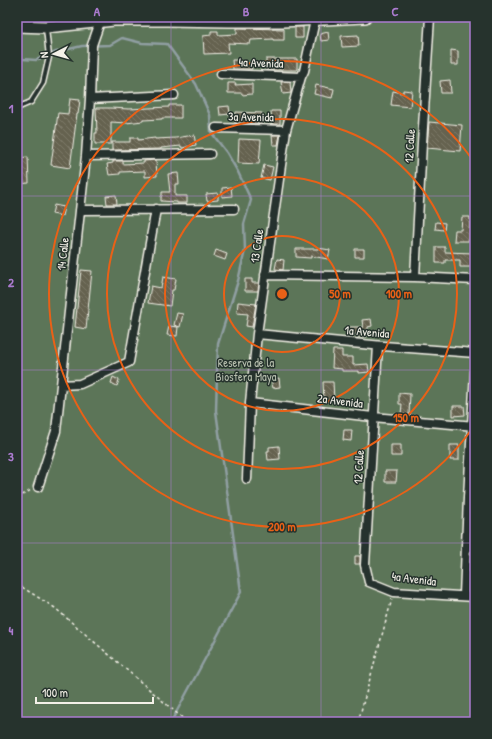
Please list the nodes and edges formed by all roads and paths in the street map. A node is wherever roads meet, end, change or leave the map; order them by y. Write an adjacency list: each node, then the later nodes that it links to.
1 (365, 17): 7 (street)
2 (430, 17): 24 (street, 12 Calle)
3 (167, 18): 4 (street); 5 (street)
4 (114, 19): 8 (street)
5 (228, 19): 6 (street)
6 (282, 19): 7 (street)
7 (315, 20): 12 (street, 13 Calle)
8 (100, 22): 10 (street); 14 (street, 14 Calle)
9 (21, 23): 10 (street)
10 (46, 27): 15 (lane)
11 (221, 74): 12 (street, 4a Avenida)
12 (301, 77): 17 (street, 13 Calle)
13 (174, 95): 14 (street)
14 (90, 99): 19 (street, 14 Calle)
15 (17, 108)
16 (216, 128): 17 (street, 3a Avenida)
17 (286, 130): 23 (street, 13 Calle)
18 (210, 154): 19 (street)
19 (86, 156): 22 (street, 14 Calle)
20 (156, 209): 21 (street); 22 (street); 30 (street)
21 (234, 209)
22 (80, 210): 30 (street, 14 Calle)
23 (265, 275): 24 (street); 26 (street, 13 Calle)
24 (415, 278): 25 (street)
25 (475, 280)
26 (257, 334): 27 (street, 1a Avenida); 31 (street, 13 Calle)
27 (378, 346): 28 (street, 1a Avenida); 32 (street, 12 Calle)
28 (475, 353)
29 (475, 371): 33 (street)
30 (61, 385): 35 (street, 14 Calle)
31 (250, 403): 32 (street, 2a Avenida); 34 (street, 13 Calle)
32 (373, 417): 33 (street, 2a Avenida); 38 (street, 12 Calle)
33 (473, 426): 37 (street)
34 (247, 479)
35 (38, 487): 36 (path)
36 (17, 498)
37 (471, 498): 41 (street)
38 (365, 565): 40 (street, 4a Avenida)
39 (17, 584): 43 (path)
40 (394, 592): 41 (street, 4a Avenida); 44 (path)
41 (464, 596): 42 (street, 4a Avenida)
42 (475, 597)
43 (187, 722)
44 (358, 722)

